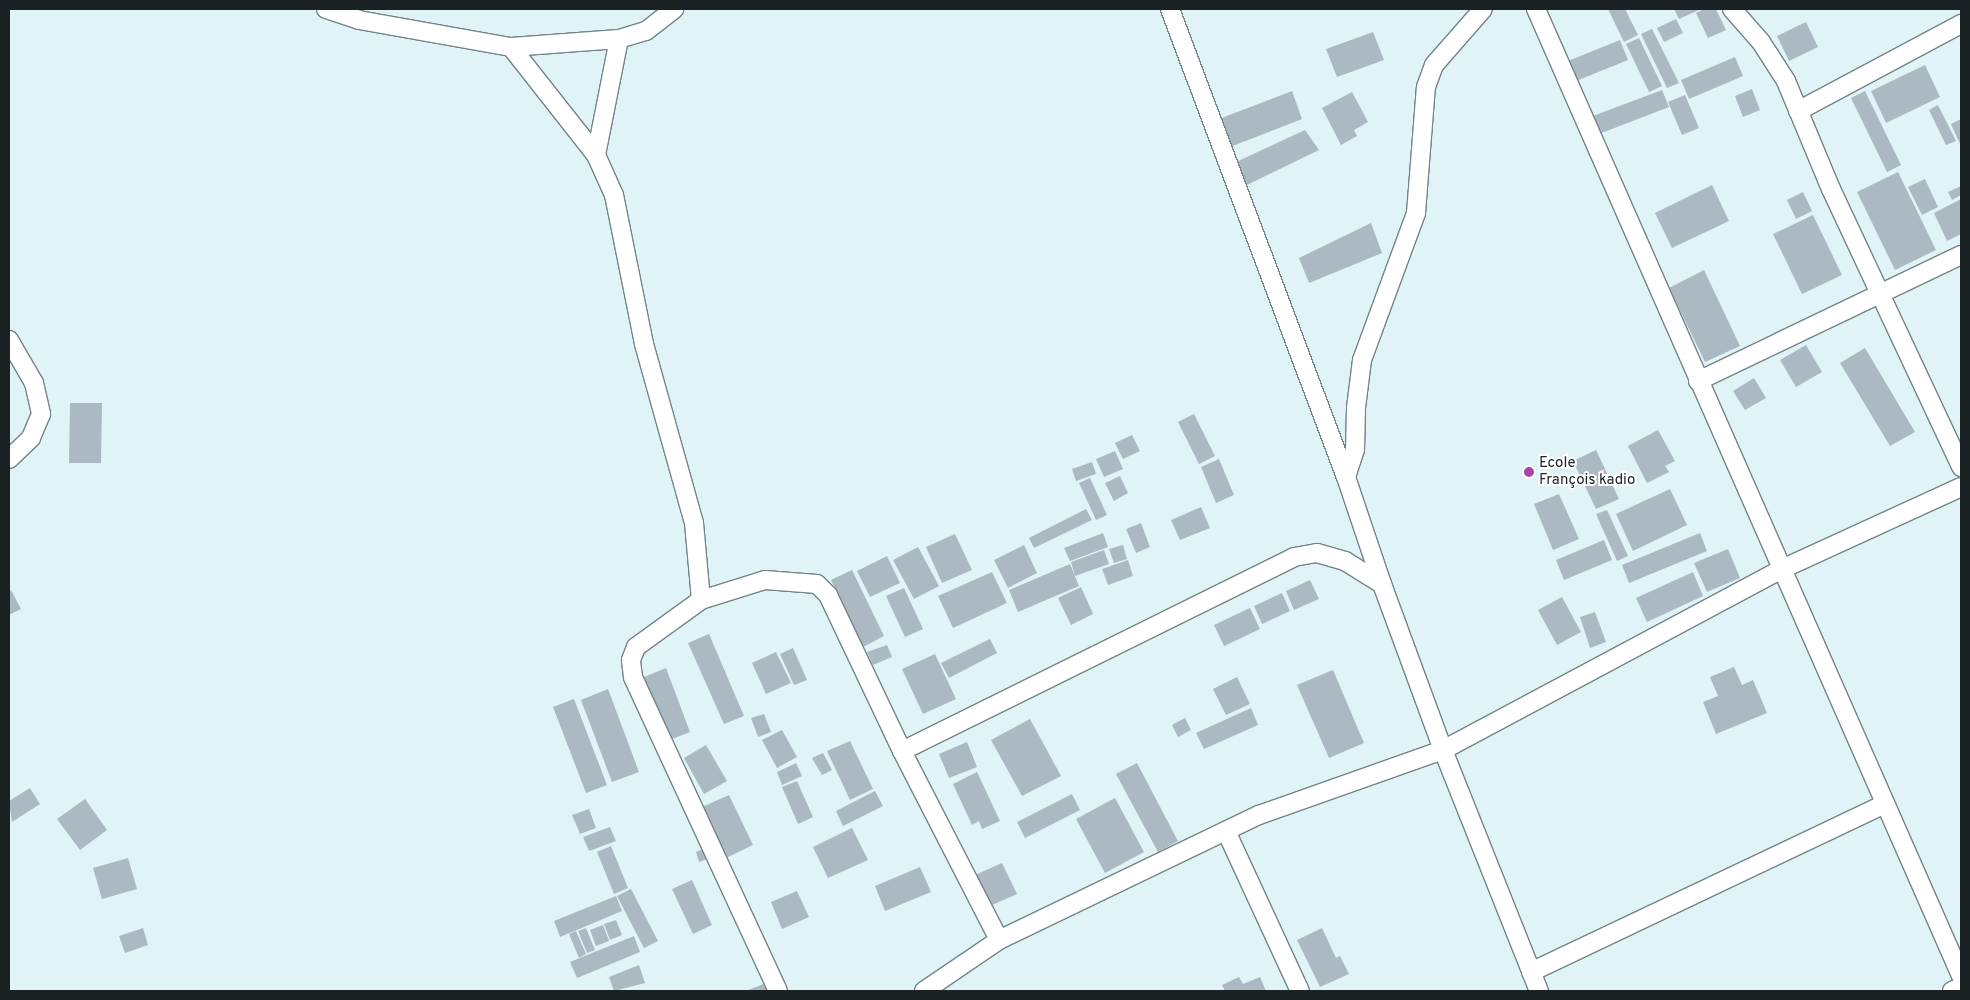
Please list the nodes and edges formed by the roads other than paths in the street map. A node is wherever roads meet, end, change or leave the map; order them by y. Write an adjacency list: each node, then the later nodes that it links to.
1 (326, 9): 9 (street)
2 (674, 9): 8 (street)
3 (1170, 9): 18 (street)
4 (1483, 9): 18 (street)
5 (1536, 9): 15 (street)
6 (1732, 9): 10 (street)
7 (1961, 24): 10 (street)
8 (619, 39): 9 (street); 11 (street)
9 (512, 47): 11 (street)
10 (1798, 110): 13 (street)
11 (596, 155): 22 (street)
12 (1961, 256): 13 (street)
13 (1880, 293): 15 (street); 17 (street)
14 (9, 340): 16 (street)
15 (1698, 381): 20 (street)
16 (9, 459)
17 (1961, 467)
18 (1346, 477): 21 (street)
19 (1961, 487): 20 (street)
20 (1782, 569): 23 (street); 25 (street)
21 (1382, 584): 23 (street); 24 (street)
22 (702, 600): 24 (street); 31 (street)
23 (1443, 750): 26 (street); 28 (street)
24 (902, 751): 27 (street)
25 (1885, 804): 28 (street); 29 (street)
26 (1226, 831): 27 (street); 33 (street)
27 (1000, 940): 32 (street)
28 (1531, 972): 34 (street)
29 (1961, 976)
30 (1961, 987): 35 (street)
31 (778, 991)
32 (924, 991)
33 (1300, 991)
34 (1539, 991)
35 (1952, 991)

